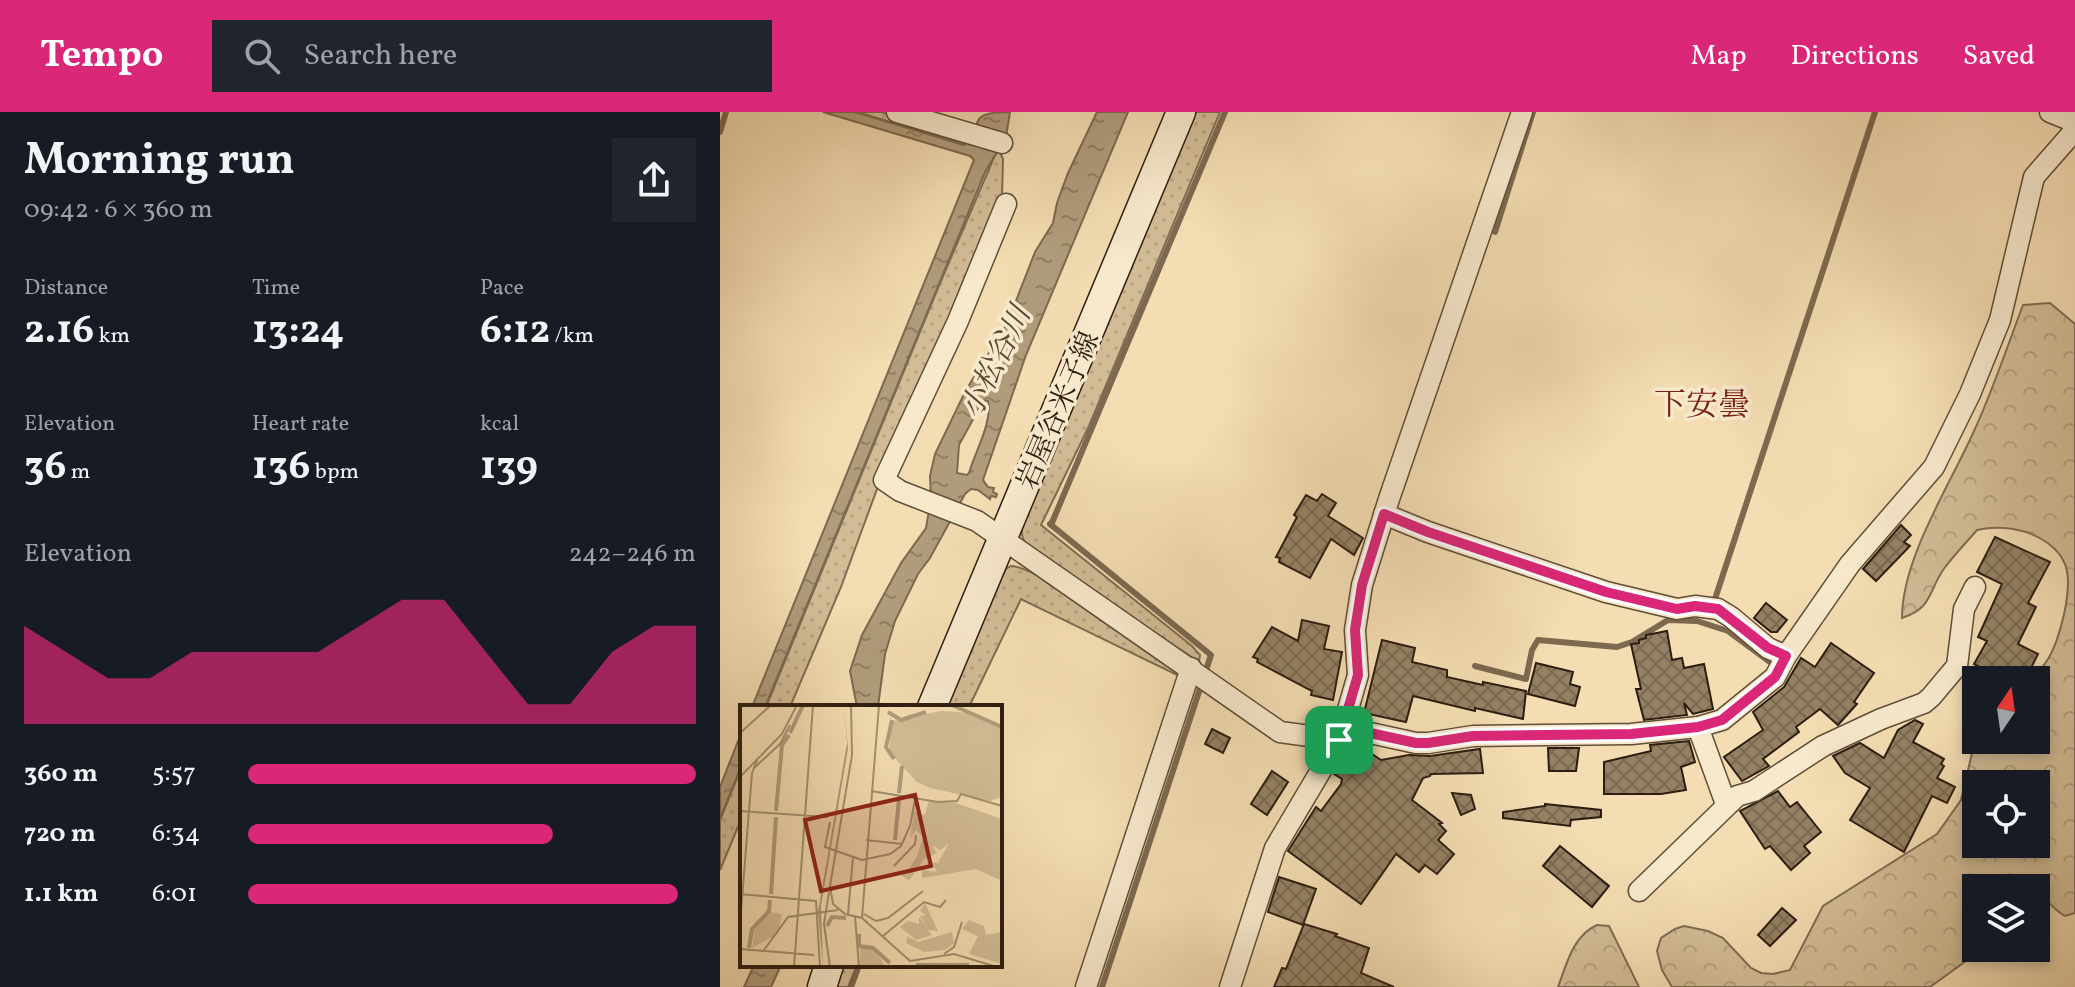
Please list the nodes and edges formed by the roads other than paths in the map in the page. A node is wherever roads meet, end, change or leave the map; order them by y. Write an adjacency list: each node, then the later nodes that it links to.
1 (897, 112): 7 (street)
2 (1181, 112): 10 (main road, 岩屋谷米子線)
3 (1522, 112): 9 (street)
4 (2050, 112): 5 (street)
5 (2075, 122)
6 (2075, 130): 12 (street)
7 (1002, 143)
8 (1006, 204): 10 (street)
9 (1384, 514): 12 (street); 16 (street)
10 (1002, 539): 13 (street); 14 (main road, 岩屋谷米子線)
11 (1975, 587): 17 (street)
12 (1786, 656): 15 (street)
13 (1193, 670): 16 (street); 21 (street)
14 (933, 705)
15 (1698, 727): 16 (street); 17 (street)
16 (1339, 740): 22 (street)
17 (1726, 804): 18 (street)
18 (1639, 891)
19 (828, 967): 20 (main road)
20 (822, 987)
21 (1086, 987)
22 (1230, 987)

